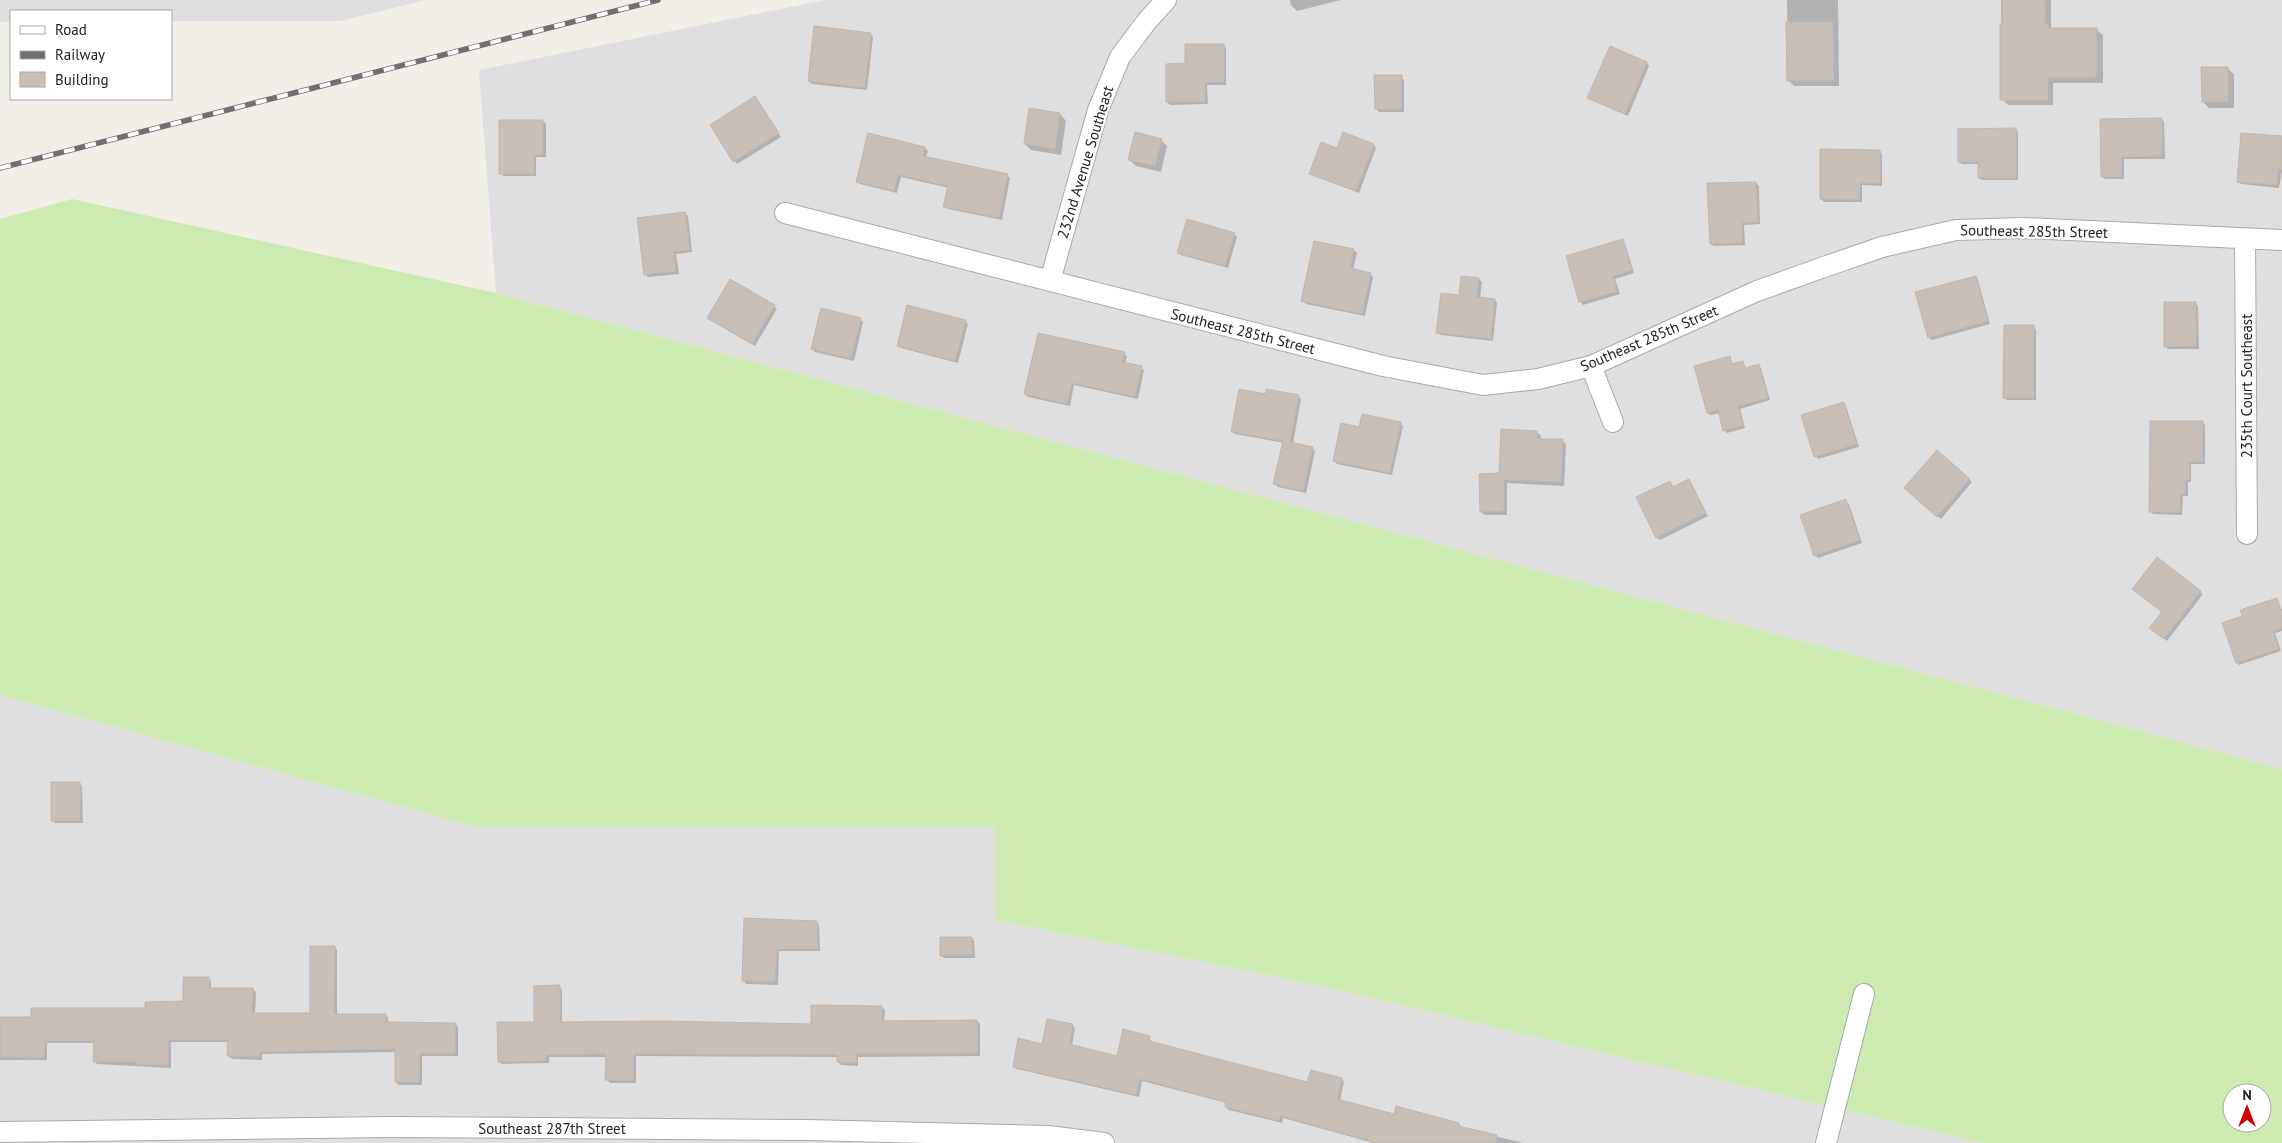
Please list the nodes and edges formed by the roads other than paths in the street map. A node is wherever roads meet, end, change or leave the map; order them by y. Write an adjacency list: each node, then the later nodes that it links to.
1 (1166, 0): 5 (street, 232nd Avenue Southeast)
2 (785, 213): 5 (street, Southeast 285th Street)
3 (2245, 238): 4 (street, Southeast 285th Street); 6 (street, Southeast 285th Street); 8 (street, 235th Court Southeast)
4 (2282, 240)
5 (1050, 281): 6 (street, Southeast 285th Street)
6 (1592, 366): 7 (street)
7 (1613, 422)
8 (2247, 534)
9 (1864, 994): 13 (street)
10 (0, 1132): 11 (street, Southeast 287th Street)
11 (808, 1137): 12 (street, Southeast 287th Street)
12 (1104, 1143)
13 (1826, 1143)

